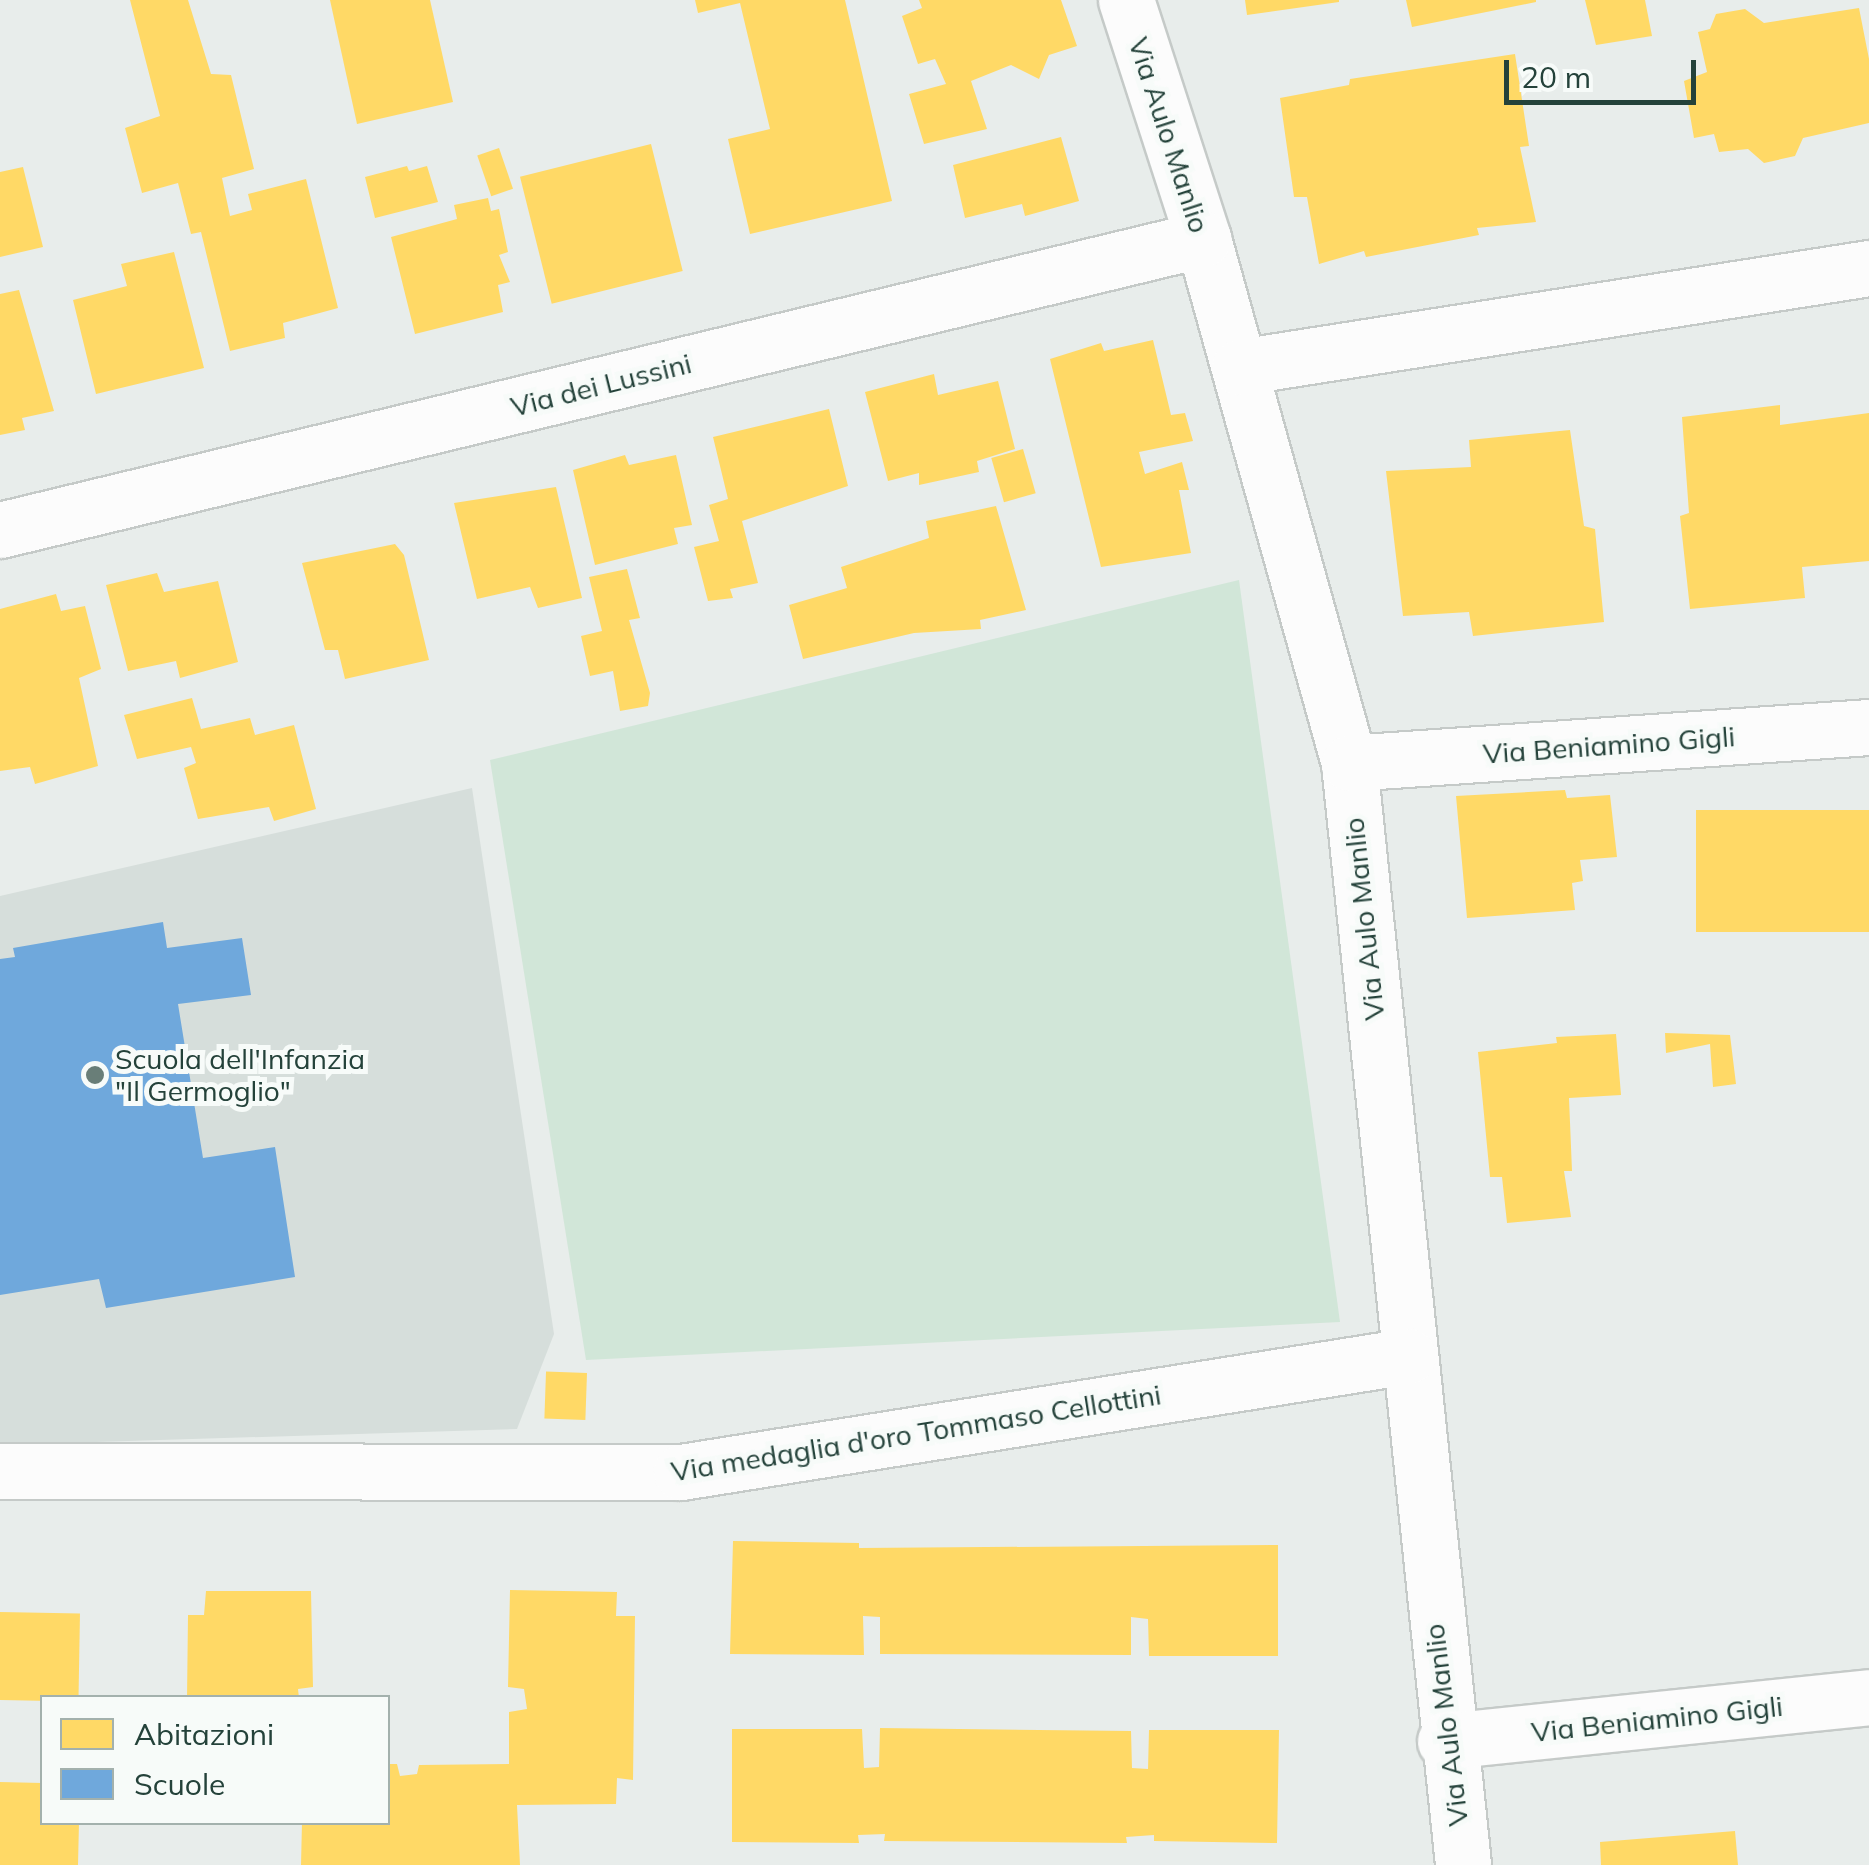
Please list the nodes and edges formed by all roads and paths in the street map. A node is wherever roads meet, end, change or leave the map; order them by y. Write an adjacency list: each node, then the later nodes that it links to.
1 (1126, 0): 2 (street, Via Aulo Manlio)
2 (1202, 239): 4 (street, Via Aulo Manlio); 5 (street, Via dei Lussini)
3 (1869, 268): 4 (street)
4 (1238, 367): 7 (street, Via Aulo Manlio)
5 (0, 530)
6 (1869, 726): 7 (street, Via Beniamino Gigli)
7 (1349, 764): 8 (street, Via Aulo Manlio)
8 (1408, 1356): 9 (street, Via medaglia d'oro Tommaso Cellottini); 11 (street, Via Aulo Manlio)
9 (0, 1471)
10 (1869, 1697): 11 (street, Via Beniamino Gigli)
11 (1445, 1741): 12 (street, Via Aulo Manlio)
12 (1463, 1865)

